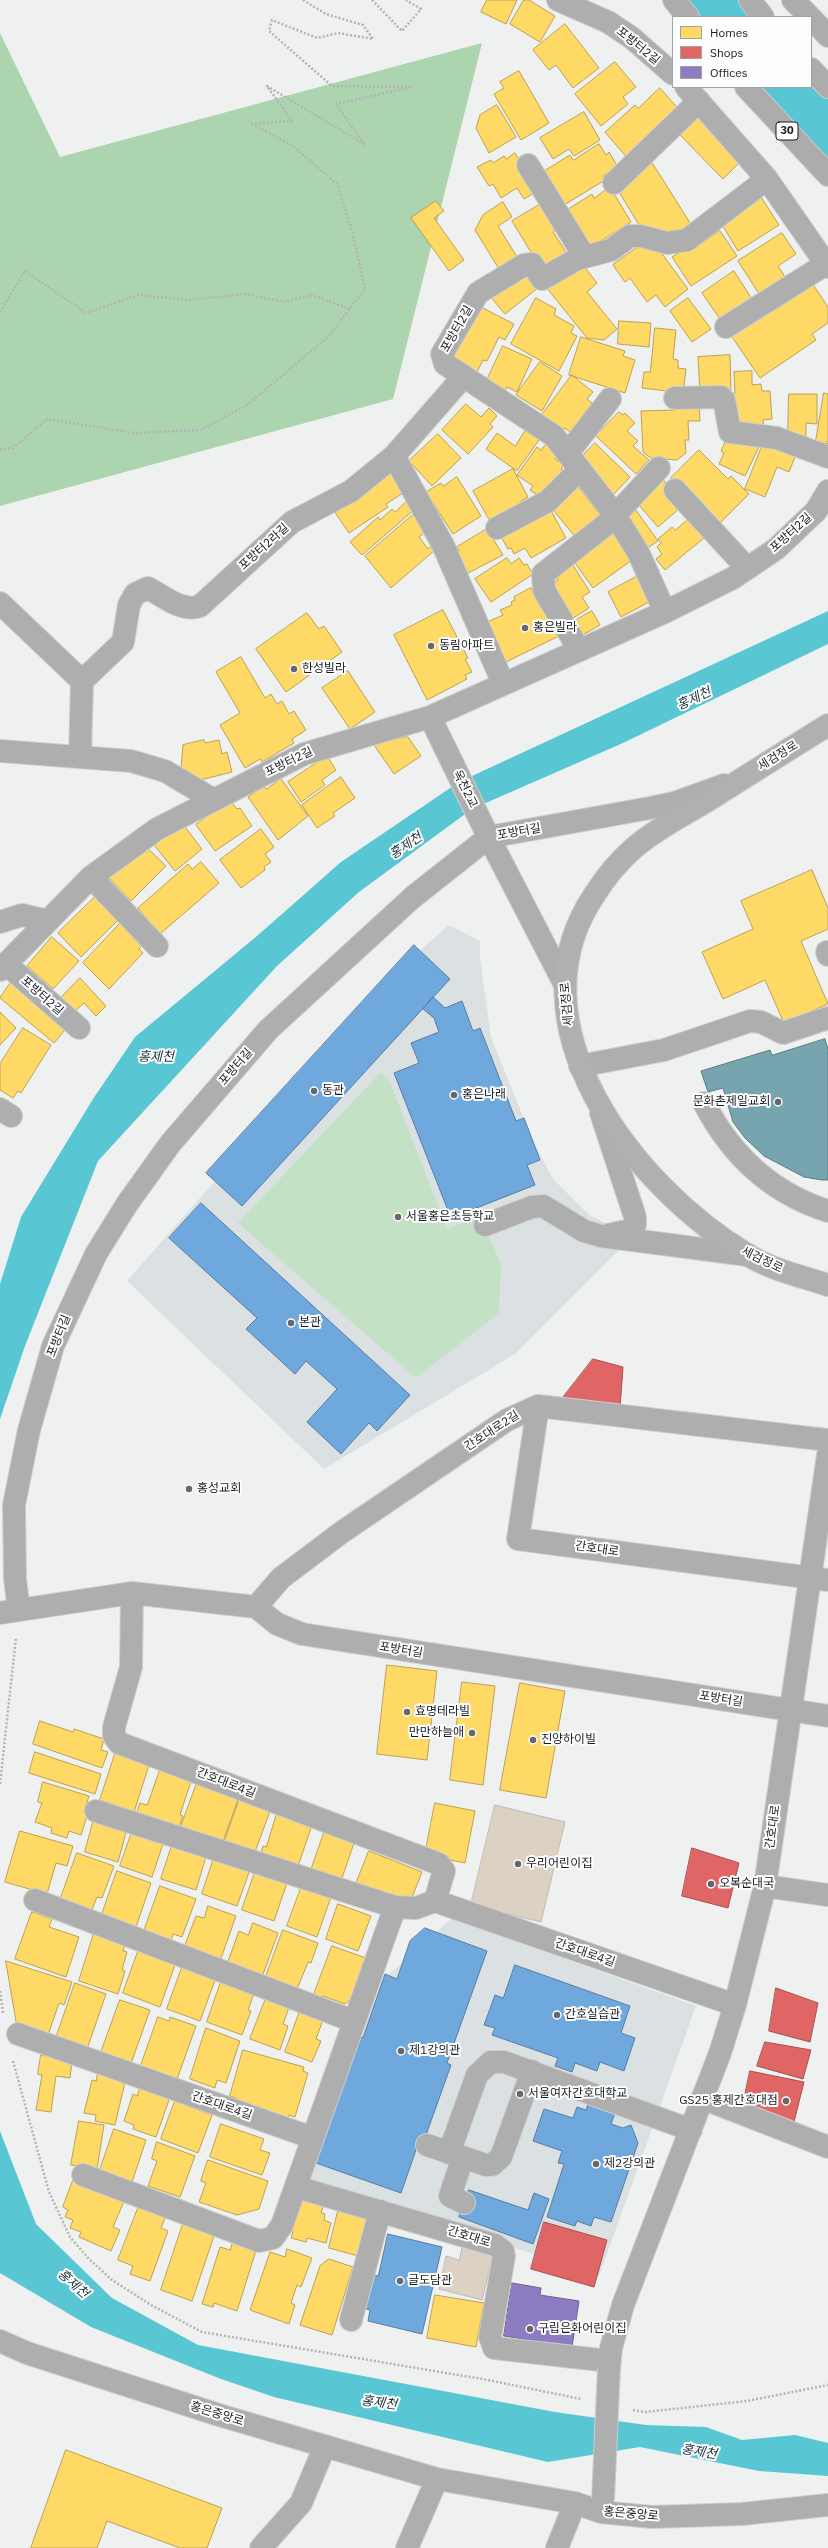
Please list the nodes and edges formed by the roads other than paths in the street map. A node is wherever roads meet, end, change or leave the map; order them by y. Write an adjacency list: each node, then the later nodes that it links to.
1 (558, 0): 11 (street, 포방터2길)
2 (674, 0): 5 (highway)
3 (750, 0): 6 (highway)
4 (793, 0): 7 (highway)
5 (687, 16)
6 (762, 16)
7 (808, 16)
8 (812, 20): 9 (highway)
9 (828, 36)
10 (812, 70): 12 (highway)
11 (672, 73)
12 (828, 87)
13 (747, 88): 16 (highway, 30)
14 (693, 94): 17 (street); 18 (street)
15 (528, 165): 19 (street)
16 (828, 174)
17 (767, 179): 19 (street, 포방터2길); 20 (street)
18 (614, 183)
19 (584, 256): 22 (street, 포방터2길)
20 (827, 265): 21 (street)
21 (726, 326)
22 (464, 376): 25 (street, 포방터2라길); 27 (street, 포방터2길)
23 (675, 398): 26 (street)
24 (610, 399): 27 (street)
25 (394, 456): 37 (street, 포방터2라길); 38 (street)
26 (828, 457)
27 (574, 461): 31 (street, 포방터2길); 32 (street)
28 (659, 468): 31 (street)
29 (675, 490): 33 (street)
30 (828, 491): 33 (street, 포방터2길)
31 (615, 516): 35 (street, 포방터2길); 36 (street)
32 (497, 528)
33 (747, 568): 35 (street, 포방터2길)
34 (0, 603): 37 (street)
35 (665, 612): 36 (street, 포방터2길)
36 (578, 650): 38 (street, 포방터2길)
37 (82, 681): 42 (street)
38 (503, 683): 39 (street, 포방터2길)
39 (430, 717): 44 (street, 포방터2길); 45 (street, 옥천2교)
40 (828, 725): 43 (main road, 세검정로)
41 (0, 751): 42 (street)
42 (80, 756): 44 (street)
43 (745, 777): 45 (street, 포방터길); 51 (main road, 세검정로)
44 (214, 800): 46 (street, 포방터2길)
45 (488, 835): 51 (street, 옥천2교); 68 (street, 포방터길)
46 (91, 877): 47 (street, 포방터2길); 49 (street)
47 (48, 921): 48 (street); 50 (street, 포방터2길)
48 (0, 922)
49 (157, 946)
50 (3, 967): 53 (street, 포방터2길)
51 (564, 982): 54 (main road, 세검정로)
52 (828, 1018): 54 (street)
53 (79, 1028)
54 (580, 1066): 55 (main road, 세검정로)
55 (597, 1101): 59 (street); 60 (main road, 세검정로)
56 (704, 1103): 57 (street)
57 (828, 1211)
58 (485, 1225): 59 (street)
59 (601, 1236): 60 (street)
60 (748, 1255): 61 (main road, 세검정로)
61 (828, 1285)
62 (538, 1406): 63 (street); 65 (street, 간호대로); 67 (street, 간호대로2길)
63 (828, 1440)
64 (828, 1455): 65 (street, 간호대로)
65 (819, 1579): 69 (street, 간호대로)
66 (132, 1593): 67 (street); 68 (street); 75 (street, 간호대로4길)
67 (256, 1607): 69 (street, 포방터길)
68 (10, 1612)
69 (790, 1710): 70 (street, 포방터길); 72 (street, 간호대로)
70 (828, 1716)
71 (96, 1810): 76 (street)
72 (765, 1886): 73 (street); 77 (street, 간호대로)
73 (828, 1895)
74 (35, 1900): 78 (street)
75 (435, 1901): 76 (street); 77 (street, 간호대로4길)
76 (395, 1907): 78 (street)
77 (735, 2005): 81 (street, 간호대로)
78 (353, 2021): 83 (street)
79 (18, 2034): 83 (street, 간호대로4길)
80 (532, 2071): 82 (street); 86 (street); 86 (street)
81 (702, 2098): 82 (street, 간호대로); 85 (street)
82 (691, 2130): 93 (street, 간호대로)
83 (312, 2138): 88 (street)
84 (427, 2145): 86 (street)
85 (828, 2147)
86 (456, 2155): 89 (street)
87 (83, 2175): 88 (street)
88 (296, 2187): 90 (street, 간호대로)
89 (464, 2203)
90 (380, 2211): 91 (street); 93 (street, 간호대로)
91 (351, 2320)
92 (0, 2341): 94 (street, 홍은중앙로)
93 (609, 2364): 98 (street, 간호대로, bridge)
94 (325, 2446): 95 (street, 홍은중앙로); 99 (street)
95 (437, 2479): 96 (street, 홍은중앙로); 100 (street)
96 (575, 2504): 98 (street, 홍은중앙로); 101 (street)
97 (828, 2505): 98 (street, 홍은중앙로)
98 (602, 2506)
99 (261, 2548)
100 (407, 2548)
101 (557, 2548)

